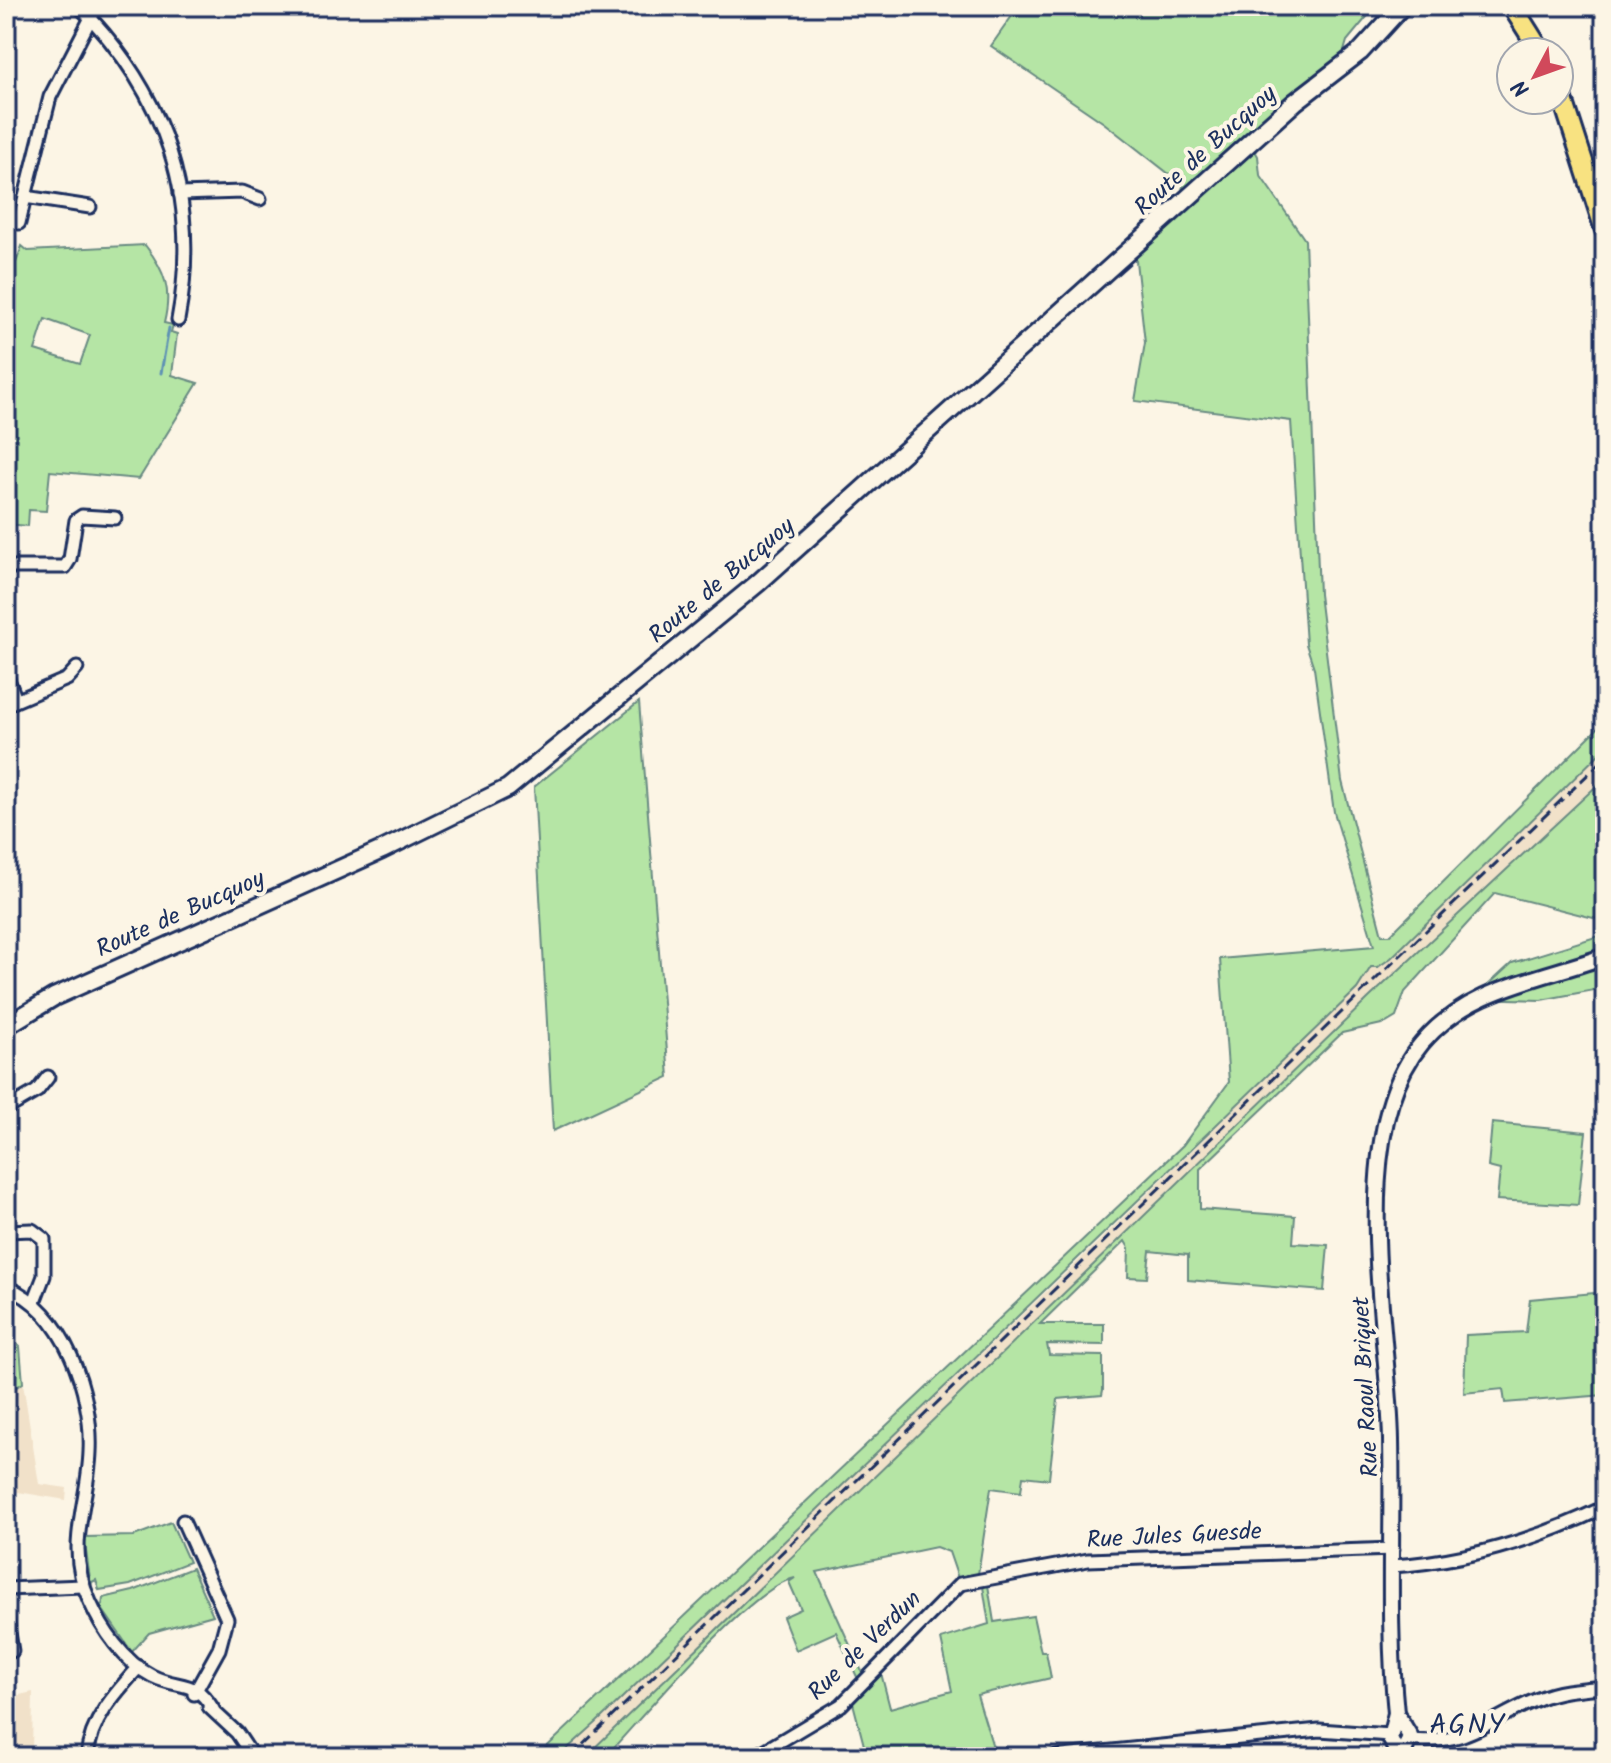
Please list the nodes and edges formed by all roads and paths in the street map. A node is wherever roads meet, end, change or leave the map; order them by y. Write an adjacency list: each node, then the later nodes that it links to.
1 (79, 6): 4 (street)
2 (1389, 6): 7 (main road)
3 (1402, 6): 7 (main road)
4 (93, 11): 9 (street); 10 (street)
5 (1513, 11): 6 (main road)
6 (1530, 36)
7 (1340, 65): 22 (main road, Route de Bucquoy)
8 (1568, 116): 14 (main road)
9 (180, 194): 11 (street); 15 (street)
10 (25, 197): 12 (street); 13 (street)
11 (260, 199)
12 (90, 207)
13 (19, 223)
14 (1605, 230)
15 (178, 320)
16 (115, 518): 17 (street)
17 (6, 567)
18 (77, 668): 20 (street)
19 (6, 674): 20 (street)
20 (11, 702)
21 (1605, 956): 30 (street, Rue Raoul Briquet)
22 (6, 1026)
23 (48, 1077): 24 (street)
24 (6, 1109)
25 (6, 1231): 27 (street)
26 (6, 1287): 27 (street)
27 (34, 1302): 33 (street)
28 (1605, 1507): 31 (street)
29 (183, 1521): 39 (street)
30 (1393, 1549): 31 (street, Rue Raoul Briquet); 32 (street, Rue Jules Guesde)
31 (1393, 1566): 40 (street, Rue Raoul Briquet)
32 (960, 1584): 43 (street, Rue de Verdun)
33 (83, 1586): 34 (street); 37 (street)
34 (6, 1589)
35 (6, 1614): 36 (street)
36 (12, 1651)
37 (139, 1667): 39 (street); 41 (street)
38 (1605, 1687): 40 (street)
39 (196, 1691): 42 (street)
40 (1400, 1742): 44 (street)
41 (87, 1757)
42 (253, 1757)
43 (754, 1757)
44 (1053, 1757)

